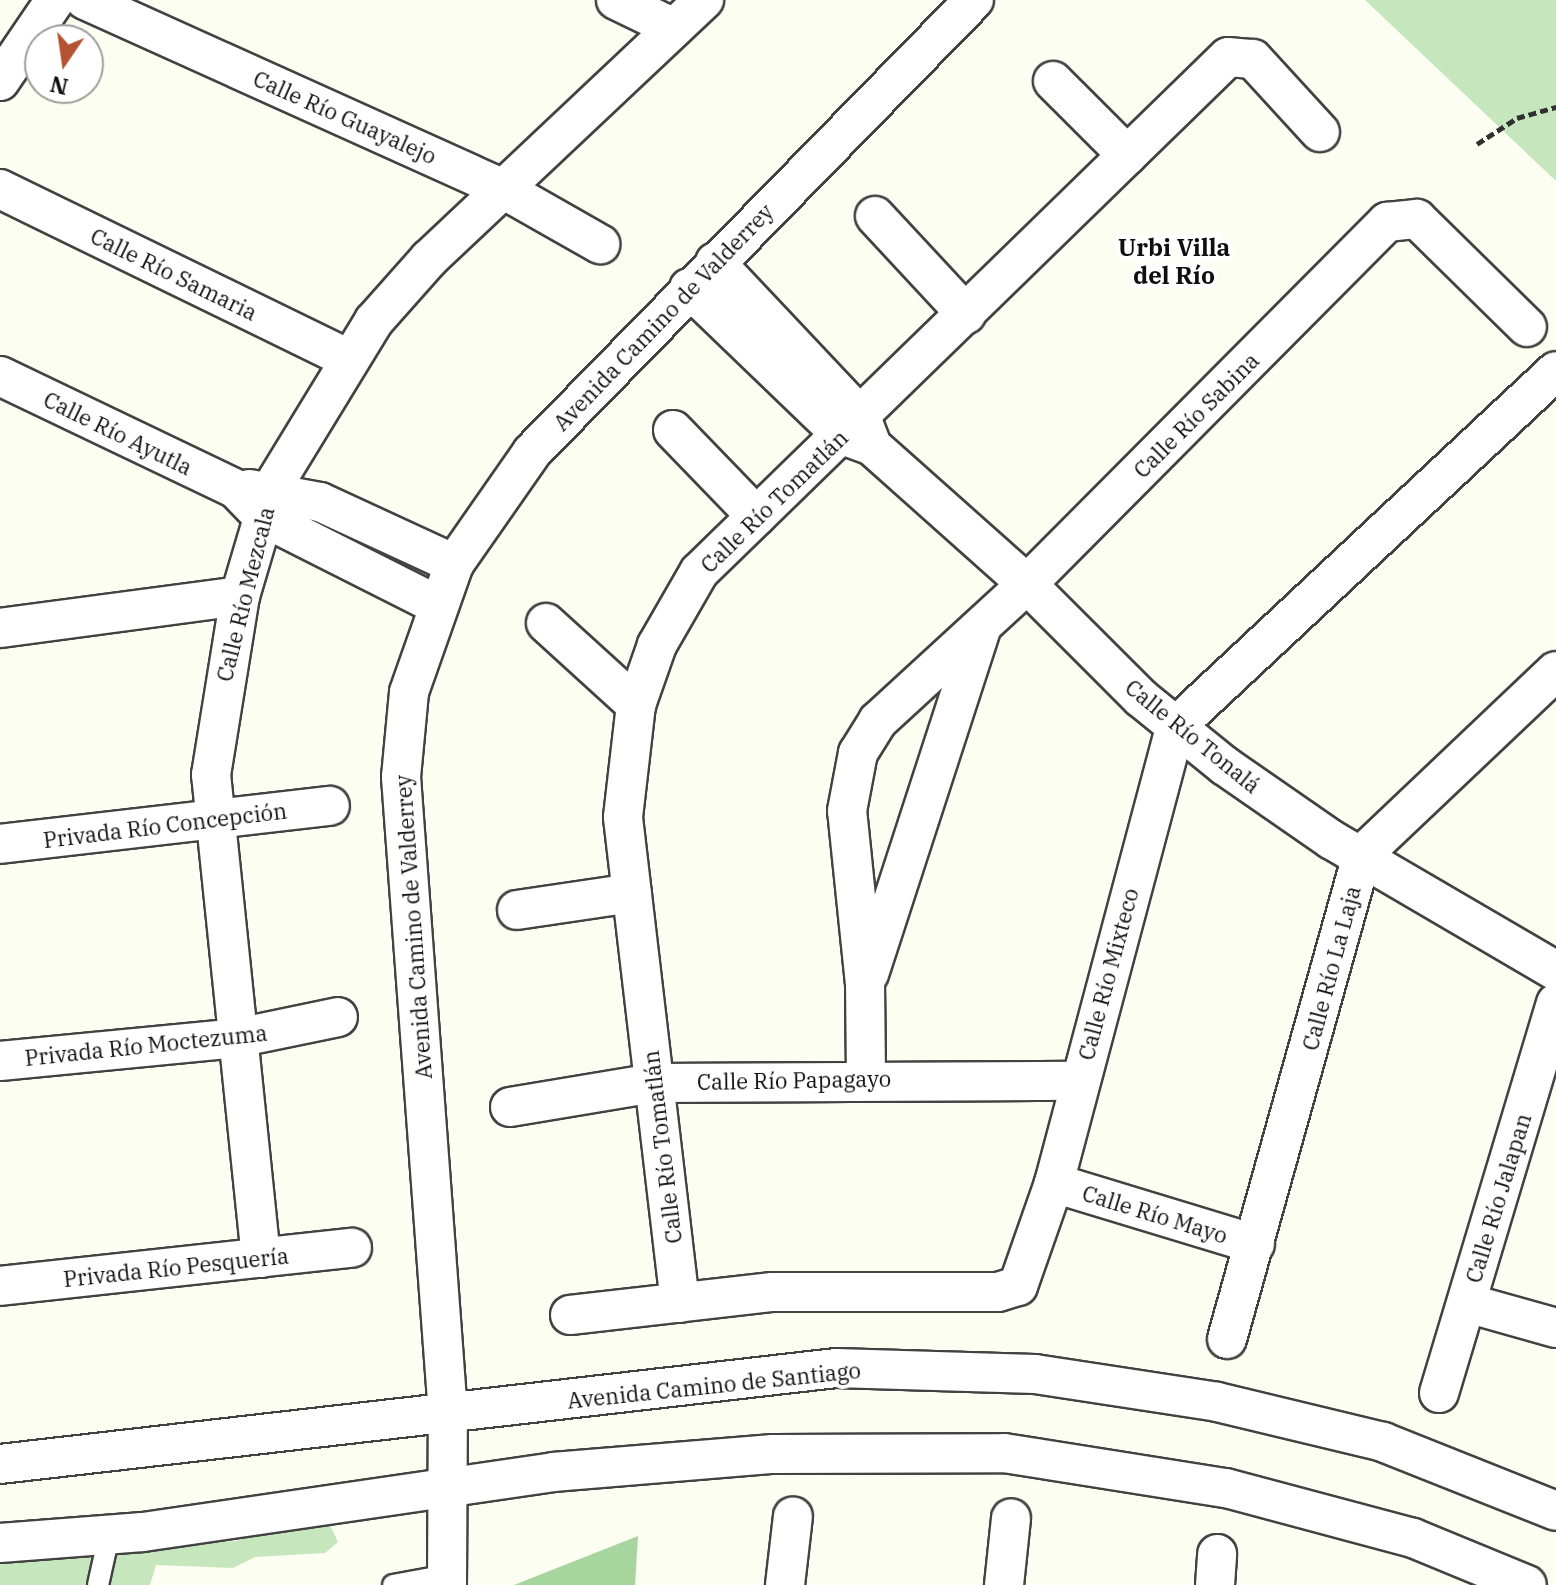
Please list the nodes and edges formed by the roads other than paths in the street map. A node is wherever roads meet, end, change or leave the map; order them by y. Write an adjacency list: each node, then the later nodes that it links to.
1 (55, 0): 7 (street)
2 (85, 0): 12 (street, Calle Río Guayalejo)
3 (616, 0): 6 (street)
4 (704, 0): 6 (street, Calle Río Mezcala)
5 (974, 0): 15 (street, Avenida Camino de Valderrey)
6 (674, 28): 12 (street, Calle Río Mezcala)
7 (0, 81)
8 (1053, 81): 10 (street)
9 (1320, 132): 10 (street, Calle Río Tomatlán)
10 (1127, 155): 17 (street, Calle Río Tomatlán)
11 (0, 189): 19 (street, Calle Río Samaria)
12 (503, 189): 14 (street, Calle Río Guayalejo); 19 (street, Calle Río Mezcala)
13 (875, 216): 17 (street)
14 (600, 244)
15 (715, 262): 16 (street, Avenida Camino de Valderrey); 23 (street, Calle Río Tonalá)
16 (689, 288): 23 (street, Calle Río Tonalá); 26 (street, Avenida Camino de Valderrey)
17 (966, 314): 23 (street, Calle Río Tomatlán)
18 (1527, 327): 27 (street, Calle Río Sabina)
19 (348, 359): 24 (street, Calle Río Mezcala)
20 (1556, 371): 35 (street)
21 (0, 376): 24 (street, Calle Río Ayutla)
22 (673, 430): 25 (street)
23 (859, 433): 25 (street, Calle Río Tomatlán); 27 (street, Calle Río Tonalá)
24 (257, 498): 26 (street, Calle Río Ayutla); 28 (street, Calle Río Mezcala); 29 (street, Calle Río Ayutla)
25 (756, 516): 34 (street, Calle Río Tomatlán)
26 (454, 564): 29 (street, Avenida Camino de Valderrey)
27 (1027, 584): 32 (street, Calle Río Sabina); 35 (street, Calle Río Tonalá)
28 (240, 596): 31 (street); 37 (street, Calle Río Mezcala)
29 (439, 606): 63 (street, Avenida Camino de Valderrey)
30 (546, 623): 34 (street)
31 (0, 628)
32 (981, 628): 43 (street, Calle Río Sabina); 43 (street, Calle Río Sabina)
33 (1556, 671): 39 (street, Calle Río La Laja)
34 (636, 705): 40 (street, Calle Río Tomatlán)
35 (1175, 727): 39 (street, Calle Río Tonalá); 49 (street, Calle Río Mixteco)
36 (330, 806): 37 (street, Privada Río Concepción)
37 (214, 819): 38 (street, Privada Río Concepción); 46 (street, Calle Río Mezcala)
38 (0, 844)
39 (1362, 855): 42 (street, Calle Río Tonalá); 53 (street, Calle Río La Laja)
40 (632, 893): 41 (street); 50 (street, Calle Río Tomatlán)
41 (517, 910)
42 (1556, 971)
43 (865, 984): 48 (street, Calle Río Sabina)
44 (1556, 1003): 58 (street, Calle Río Jalapan)
45 (338, 1017): 46 (street, Privada Río Moctezuma)
46 (237, 1038): 47 (street, Privada Río Moctezuma); 55 (street, Calle Río Mezcala)
47 (0, 1061)
48 (866, 1077): 49 (street, Calle Río Papagayo); 50 (street, Calle Río Papagayo)
49 (1079, 1081): 52 (street, Calle Río Mixteco)
50 (654, 1083): 51 (street, Calle Río Papagayo); 57 (street, Calle Río Tomatlán)
51 (510, 1107)
52 (1054, 1183): 53 (street, Calle Río Mayo); 57 (street, Calle Río Mixteco)
53 (1255, 1244): 61 (street, Calle Río La Laja)
54 (352, 1248): 55 (street, Privada Río Pesquería)
55 (261, 1258): 56 (street, Privada Río Pesquería)
56 (0, 1286)
57 (680, 1303): 59 (street, Calle Río Mixteco)
58 (1467, 1303): 60 (street); 62 (street, Calle Río Jalapan)
59 (570, 1315)
60 (1556, 1328)
61 (1227, 1339)
62 (1439, 1393)
63 (448, 1414): 64 (street, Avenida Camino de Santiago); 65 (street, Avenida Camino de Valderrey); 66 (street, Avenida Camino de Santiago)
64 (0, 1464)
65 (450, 1488): 69 (street); 71 (street, Avenida Camino de Valderrey); 76 (street)
66 (1556, 1511)
67 (793, 1516): 74 (street)
68 (1011, 1518): 75 (street)
69 (110, 1531): 70 (street); 72 (lane)
70 (0, 1543)
71 (447, 1580): 73 (lane)
72 (98, 1585)
73 (393, 1585)
74 (785, 1585)
75 (1004, 1585)
76 (1527, 1585)

